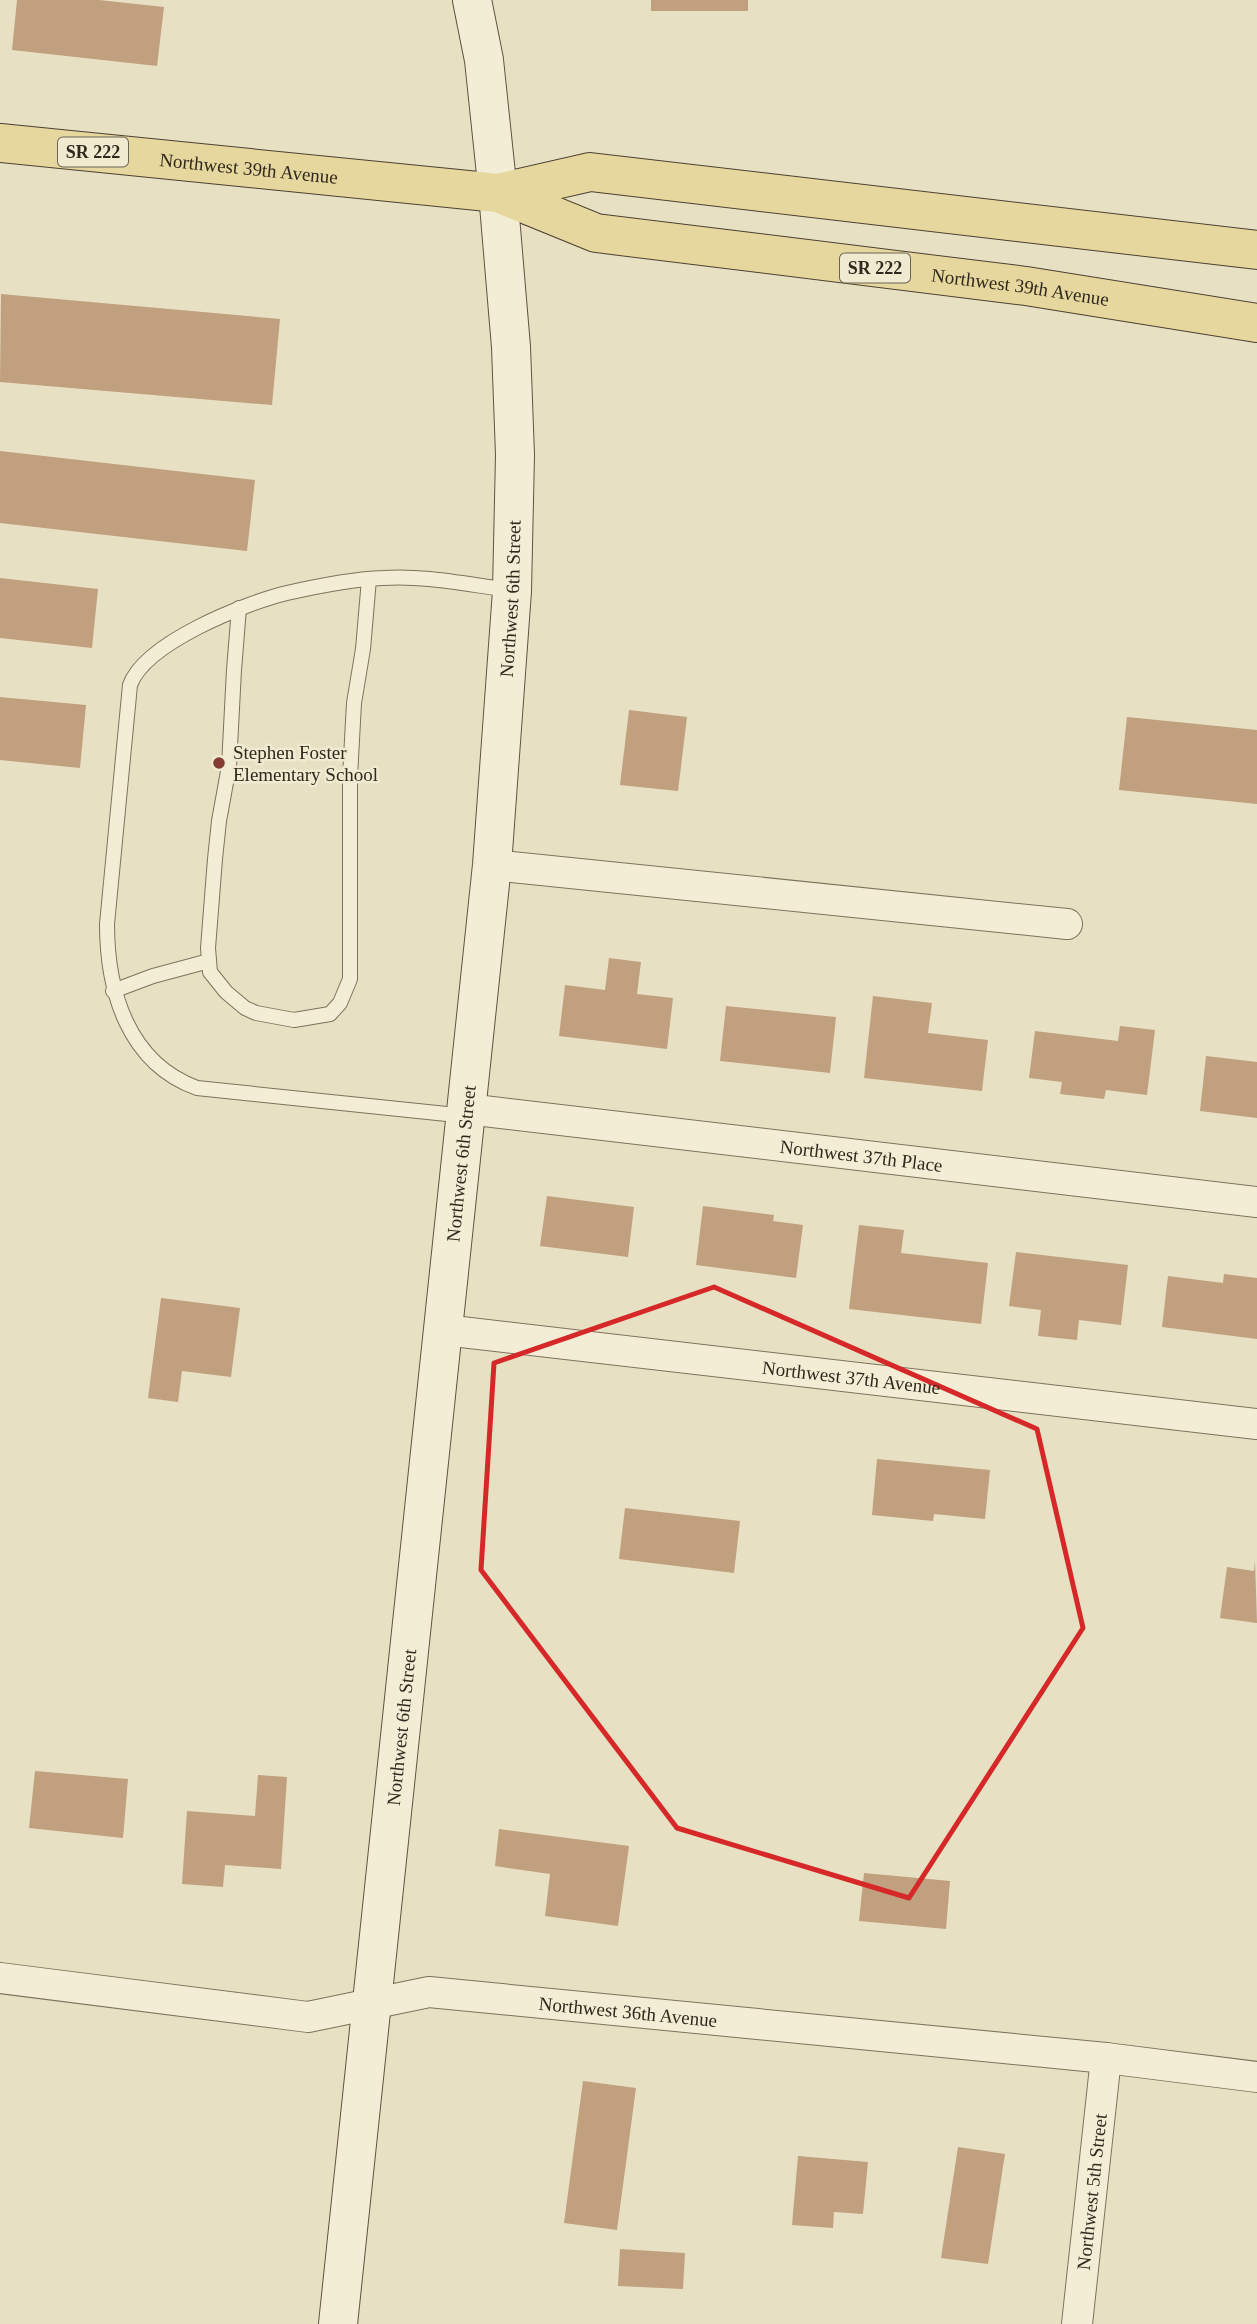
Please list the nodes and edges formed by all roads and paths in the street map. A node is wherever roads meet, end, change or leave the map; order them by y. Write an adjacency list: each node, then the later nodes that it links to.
1 (472, 0): 3 (main road, Northwest 6th Street)
2 (0, 143): 3 (main road, Northwest 39th Avenue / SR 222)
3 (498, 193): 4 (main road, Northwest 39th Avenue / SR 222); 5 (main road, Northwest 39th Avenue / SR 222); 7 (main road, Northwest 6th Street)
4 (1257, 250)
5 (1257, 323)
6 (369, 579): 7 (lane); 8 (lane); 11 (lane)
7 (512, 591): 9 (main road, Northwest 6th Street)
8 (239, 608): 11 (lane); 12 (lane)
9 (492, 865): 10 (street); 13 (main road, Northwest 6th Street)
10 (1068, 924)
11 (209, 961): 12 (lane)
12 (113, 991): 13 (lane)
13 (467, 1113): 14 (street, Northwest 37th Place); 15 (main road, Northwest 6th Street)
14 (1257, 1202)
15 (444, 1330): 16 (street, Northwest 37th Avenue); 18 (main road, Northwest 6th Street)
16 (1257, 1424)
17 (0, 1978): 18 (street, Northwest 36th Avenue)
18 (372, 2004): 19 (street, Northwest 36th Avenue); 21 (main road, Northwest 6th Street)
19 (1106, 2058): 20 (street, Northwest 36th Avenue); 22 (street, Northwest 5th Street)
20 (1257, 2077)
21 (338, 2324)
22 (1077, 2324)

